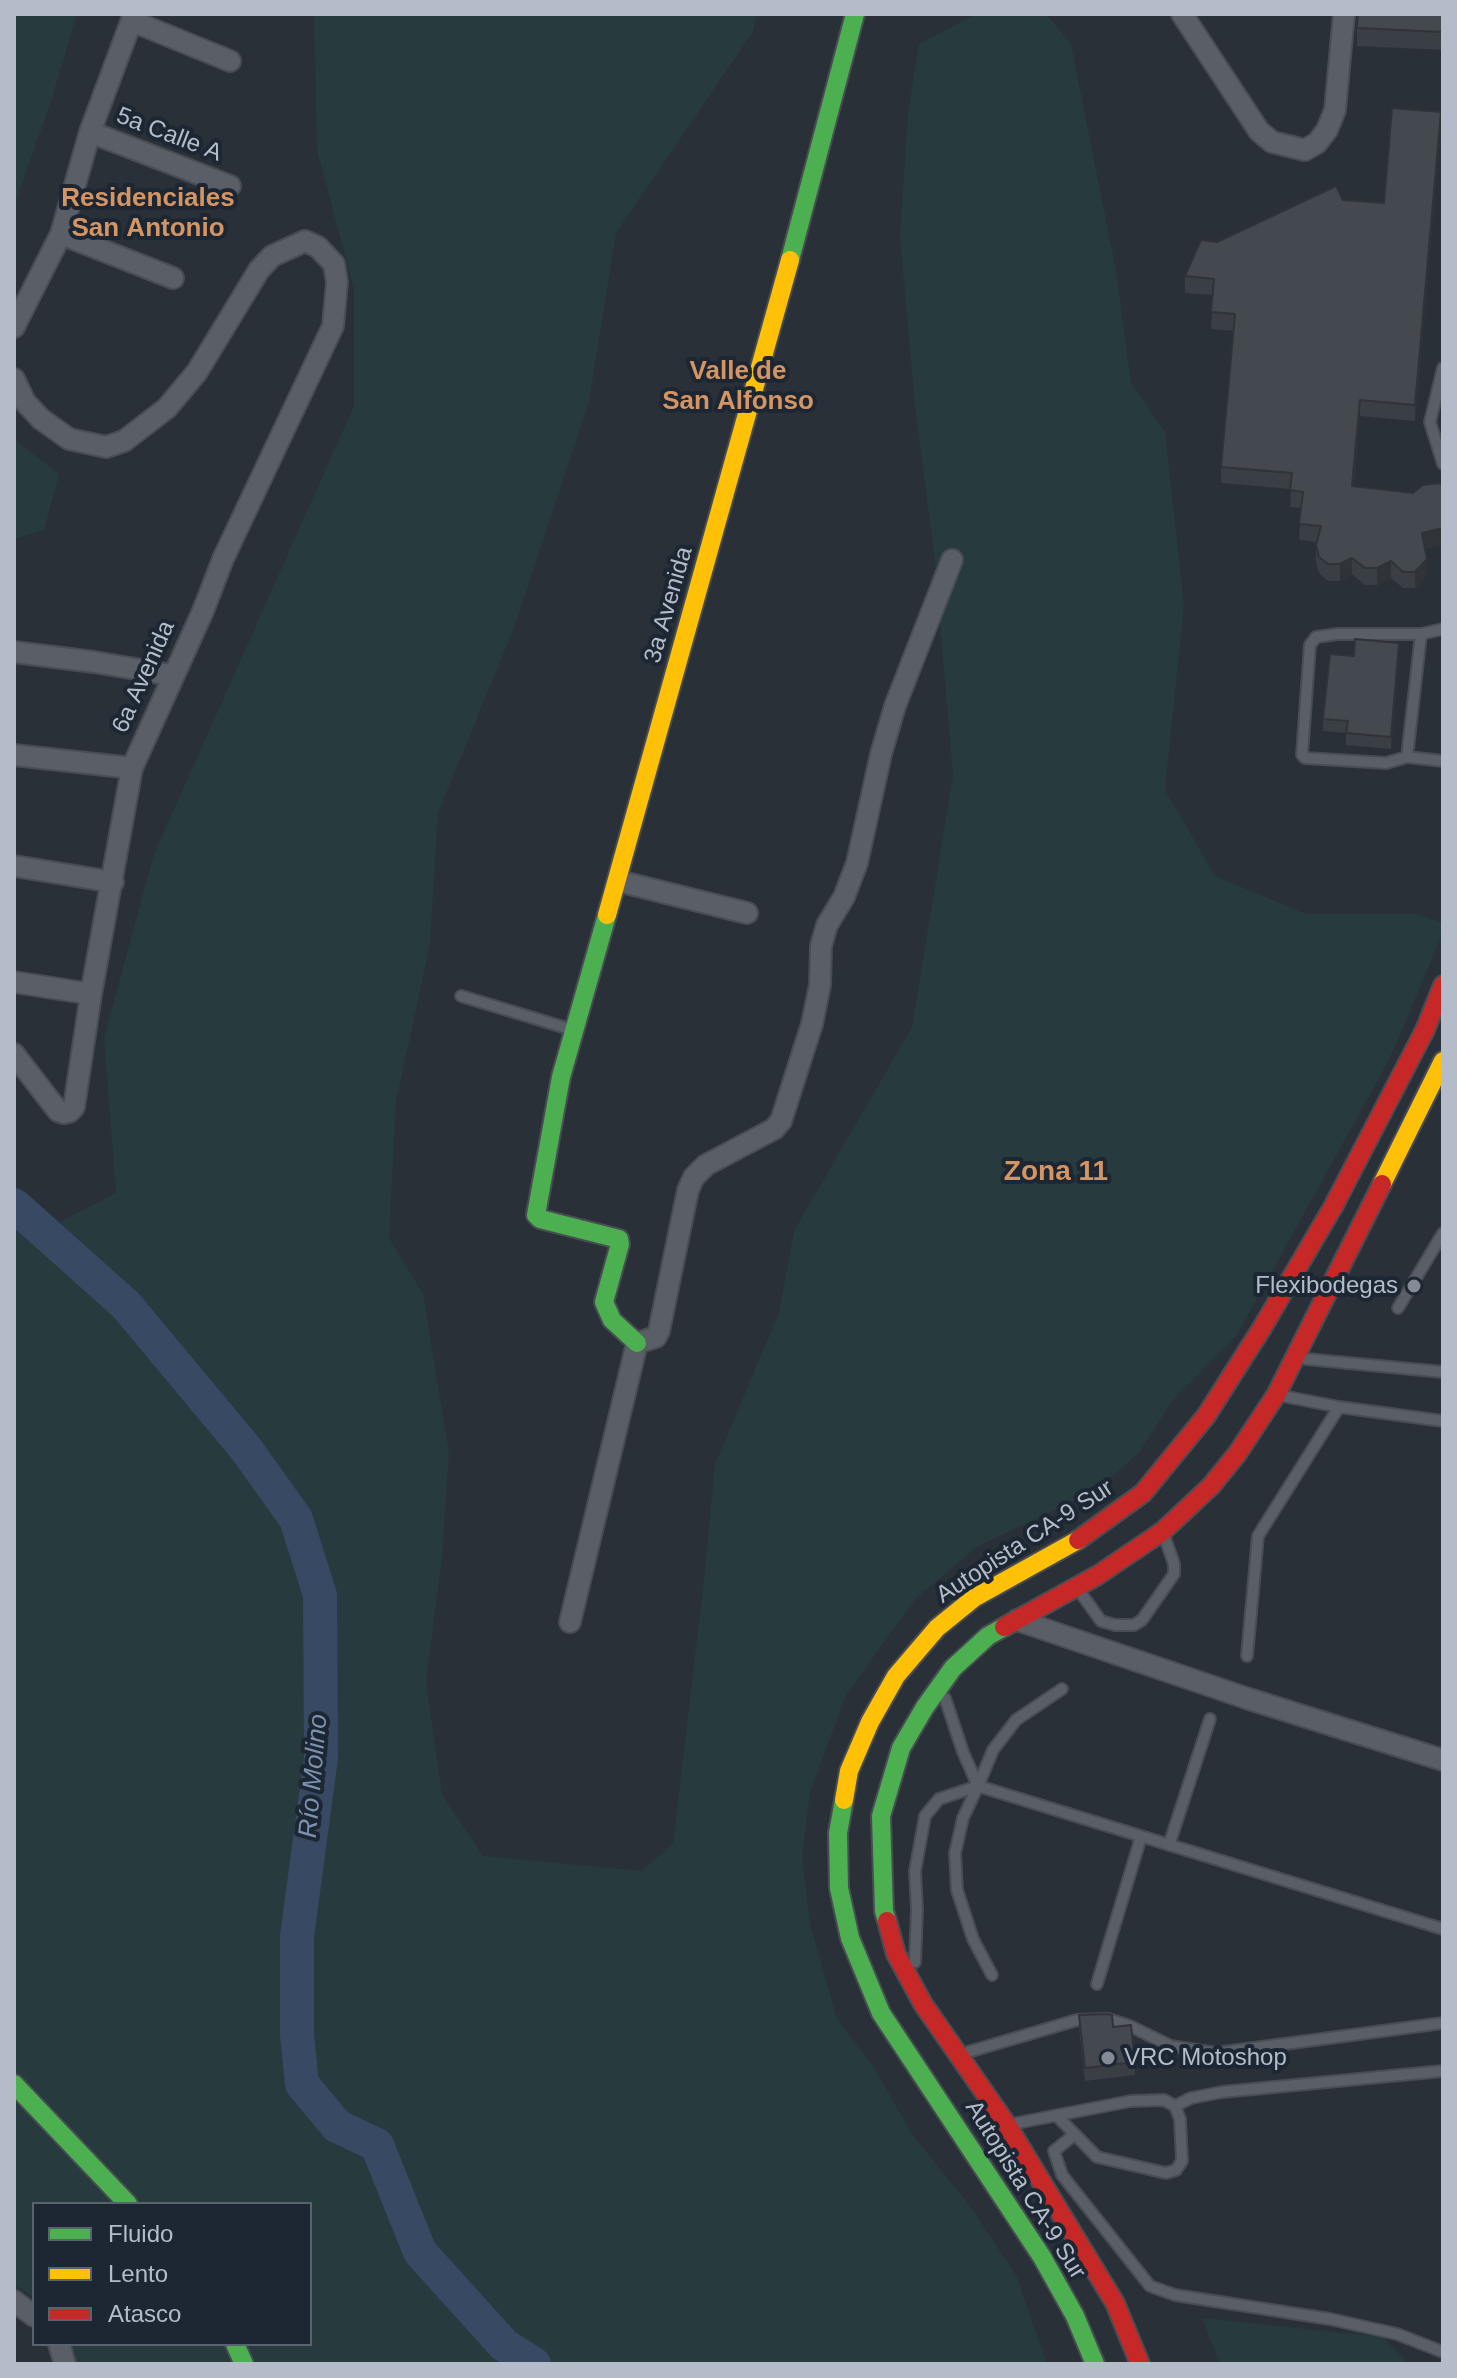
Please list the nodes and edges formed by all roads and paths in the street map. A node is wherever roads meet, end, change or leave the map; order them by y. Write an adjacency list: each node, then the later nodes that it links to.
1 (855, 14): 24 (main road, 3a Avenida)
2 (1182, 14): 3 (street)
3 (1344, 14)
4 (133, 18): 5 (street); 6 (street)
5 (230, 61)
6 (90, 132): 7 (street, 5a Calle A); 8 (street)
7 (230, 186)
8 (61, 234): 9 (street); 10 (street)
9 (173, 278)
10 (14, 327)
11 (1443, 368): 13 (lane)
12 (14, 379): 18 (street, 6a Avenida)
13 (1443, 464)
14 (952, 560): 36 (street)
15 (1443, 629): 16 (lane)
16 (1421, 634): 20 (lane); 20 (lane)
17 (14, 652): 18 (street)
18 (171, 675): 22 (street, 6a Avenida)
19 (14, 755): 22 (street)
20 (1407, 757): 21 (lane)
21 (1443, 761)
22 (132, 768): 25 (street, 6a Avenida)
23 (14, 866): 25 (street)
24 (618, 881): 26 (street); 31 (main road, 3a Avenida)
25 (113, 882): 29 (street, 6a Avenida)
26 (747, 913)
27 (14, 982): 29 (street)
28 (1443, 985): 37 (main road)
29 (91, 994): 32 (street, 6a Avenida)
30 (461, 996): 31 (lane)
31 (575, 1030): 36 (main road, 3a Avenida)
32 (14, 1054)
33 (1443, 1061): 37 (main road)
34 (1443, 1233): 35 (lane)
35 (1398, 1308)
36 (637, 1343): 45 (street)
37 (1279, 1343): 38 (lane); 39 (main road, Autopista CA-9 Sur); 70 (main road, Autopista CA-9 Sur)
38 (1443, 1372)
39 (1276, 1395): 40 (lane); 42 (main road, Autopista CA-9 Sur)
40 (1339, 1407): 41 (lane); 46 (lane)
41 (1443, 1421)
42 (1163, 1531): 43 (main road, Autopista CA-9 Sur); 43 (lane)
43 (1076, 1587): 44 (main road, Autopista CA-9 Sur)
44 (1017, 1620): 47 (main road, Autopista CA-9 Sur); 50 (street)
45 (570, 1622)
46 (1247, 1656)
47 (941, 1685): 51 (lane); 57 (main road, Autopista CA-9 Sur)
48 (1062, 1689): 51 (lane)
49 (1210, 1719): 53 (lane)
50 (1443, 1760)
51 (978, 1786): 52 (lane); 55 (lane); 57 (lane)
52 (1141, 1837): 53 (lane); 56 (lane)
53 (1169, 1845): 54 (lane)
54 (1443, 1929)
55 (992, 1975)
56 (1097, 1984)
57 (914, 1988): 59 (main road, Autopista CA-9 Sur)
58 (1443, 2023): 59 (lane)
59 (958, 2055): 64 (main road, Autopista CA-9 Sur)
60 (1443, 2071): 62 (lane)
61 (14, 2084): 66 (main road)
62 (1175, 2106): 63 (lane); 65 (lane)
63 (1057, 2116): 64 (lane); 65 (lane)
64 (1007, 2125): 71 (main road, Autopista CA-9 Sur)
65 (1074, 2135): 69 (lane)
66 (126, 2202)
67 (14, 2301): 68 (street)
68 (32, 2314)
69 (1443, 2352)
70 (1095, 2364)
71 (1140, 2364)

